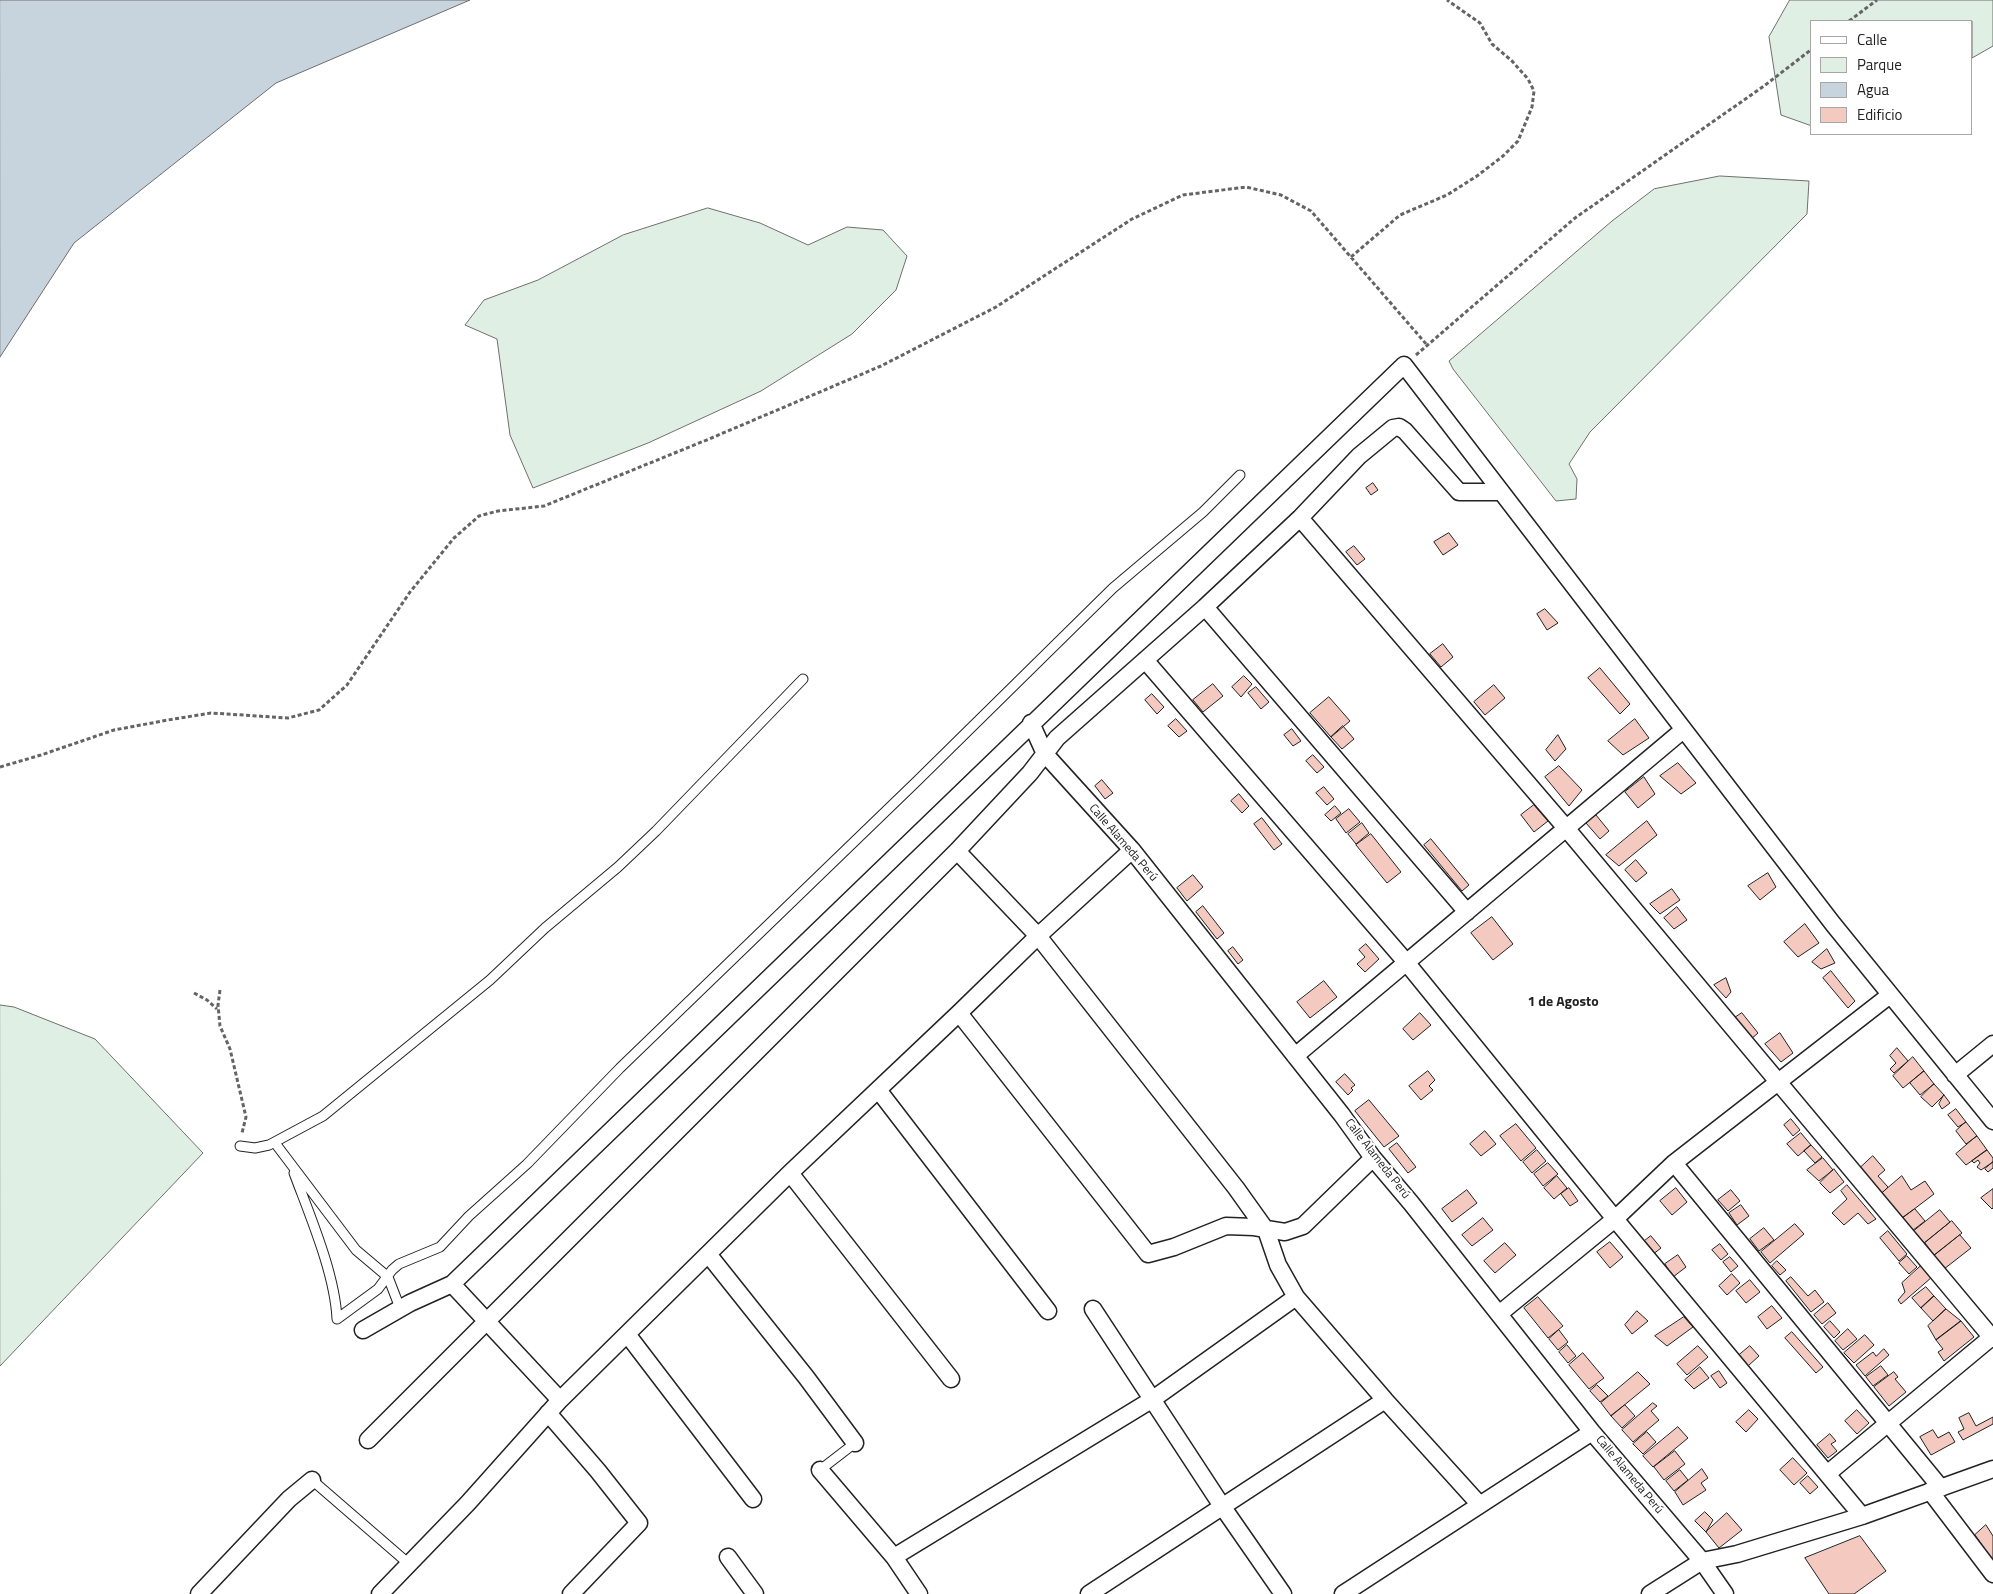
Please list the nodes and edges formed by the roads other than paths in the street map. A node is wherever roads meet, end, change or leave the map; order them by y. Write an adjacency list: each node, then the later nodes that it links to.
1 (1240, 475): 33 (lane)
2 (1501, 492): 3 (street); 7 (street); 8 (street)
3 (1300, 518): 4 (street); 10 (street)
4 (1205, 607): 5 (street); 13 (street)
5 (1145, 660): 9 (street); 15 (street)
6 (803, 678): 24 (lane)
7 (1031, 724): 9 (street, Calle Alameda Perú); 34 (street)
8 (1683, 730): 10 (street); 16 (street)
9 (1044, 754): 11 (street, Calle Alameda Perú); 12 (street)
10 (1566, 828): 13 (street); 21 (street)
11 (1132, 850): 14 (street); 19 (street, Calle Alameda Perú)
12 (958, 852): 14 (street); 40 (street)
13 (1467, 912): 15 (street)
14 (1038, 936): 17 (street); 31 (street)
15 (1406, 962): 19 (street); 30 (street)
16 (1890, 994): 20 (street); 21 (street)
17 (960, 1013): 22 (street); 31 (street)
18 (1993, 1044): 20 (street)
19 (1295, 1056): 26 (street, Calle Alameda Perú)
20 (1955, 1075): 23 (street)
21 (1778, 1081): 27 (street); 43 (street)
22 (879, 1091): 29 (street); 38 (street)
23 (1993, 1121)
24 (275, 1143): 25 (lane); 28 (lane)
25 (240, 1146)
26 (1373, 1158): 31 (street); 39 (street, Calle Alameda Perú)
27 (1674, 1163): 30 (street); 49 (street)
28 (290, 1164): 33 (lane); 33 (lane)
29 (790, 1173): 32 (street); 44 (street)
30 (1614, 1219): 39 (street); 55 (street)
31 (1266, 1230): 35 (street)
32 (708, 1254): 42 (street); 52 (street)
33 (388, 1277): 36 (lane)
34 (452, 1284): 36 (street); 40 (street)
35 (1296, 1297): 45 (street); 47 (street)
36 (400, 1308): 41 (street)
37 (1093, 1309): 45 (street)
38 (1048, 1311)
39 (1499, 1314): 50 (street, Calle Alameda Perú)
40 (485, 1321): 46 (street); 51 (street)
41 (363, 1330)
42 (627, 1334): 46 (street); 58 (street)
43 (1992, 1337): 49 (street)
44 (951, 1379)
45 (1153, 1399): 60 (street); 63 (street)
46 (560, 1400): 48 (street)
47 (1385, 1400): 59 (street); 60 (street)
48 (548, 1413): 65 (street); 69 (street)
49 (1888, 1423): 55 (street); 57 (street)
50 (1592, 1432): 59 (street); 64 (street, Calle Alameda Perú)
51 (368, 1440)
52 (855, 1443): 54 (lane)
53 (1993, 1469): 57 (street)
54 (820, 1470): 63 (street)
55 (1827, 1474): 61 (street)
56 (312, 1480): 65 (lane); 67 (street)
57 (1936, 1490): 61 (street); 66 (street)
58 (752, 1500)
59 (1480, 1505): 74 (street)
60 (1222, 1506): 72 (street); 73 (street)
61 (1862, 1516): 64 (street)
62 (728, 1556): 70 (street)
63 (894, 1557): 71 (street)
64 (1702, 1561): 75 (street); 76 (street, Calle Alameda Perú)
65 (409, 1564): 68 (street)
66 (1993, 1574)
67 (199, 1594)
68 (380, 1594)
69 (571, 1594)
70 (755, 1594)
71 (919, 1594)
72 (1090, 1594)
73 (1282, 1594)
74 (1343, 1594)
75 (1650, 1594)
76 (1725, 1594)

